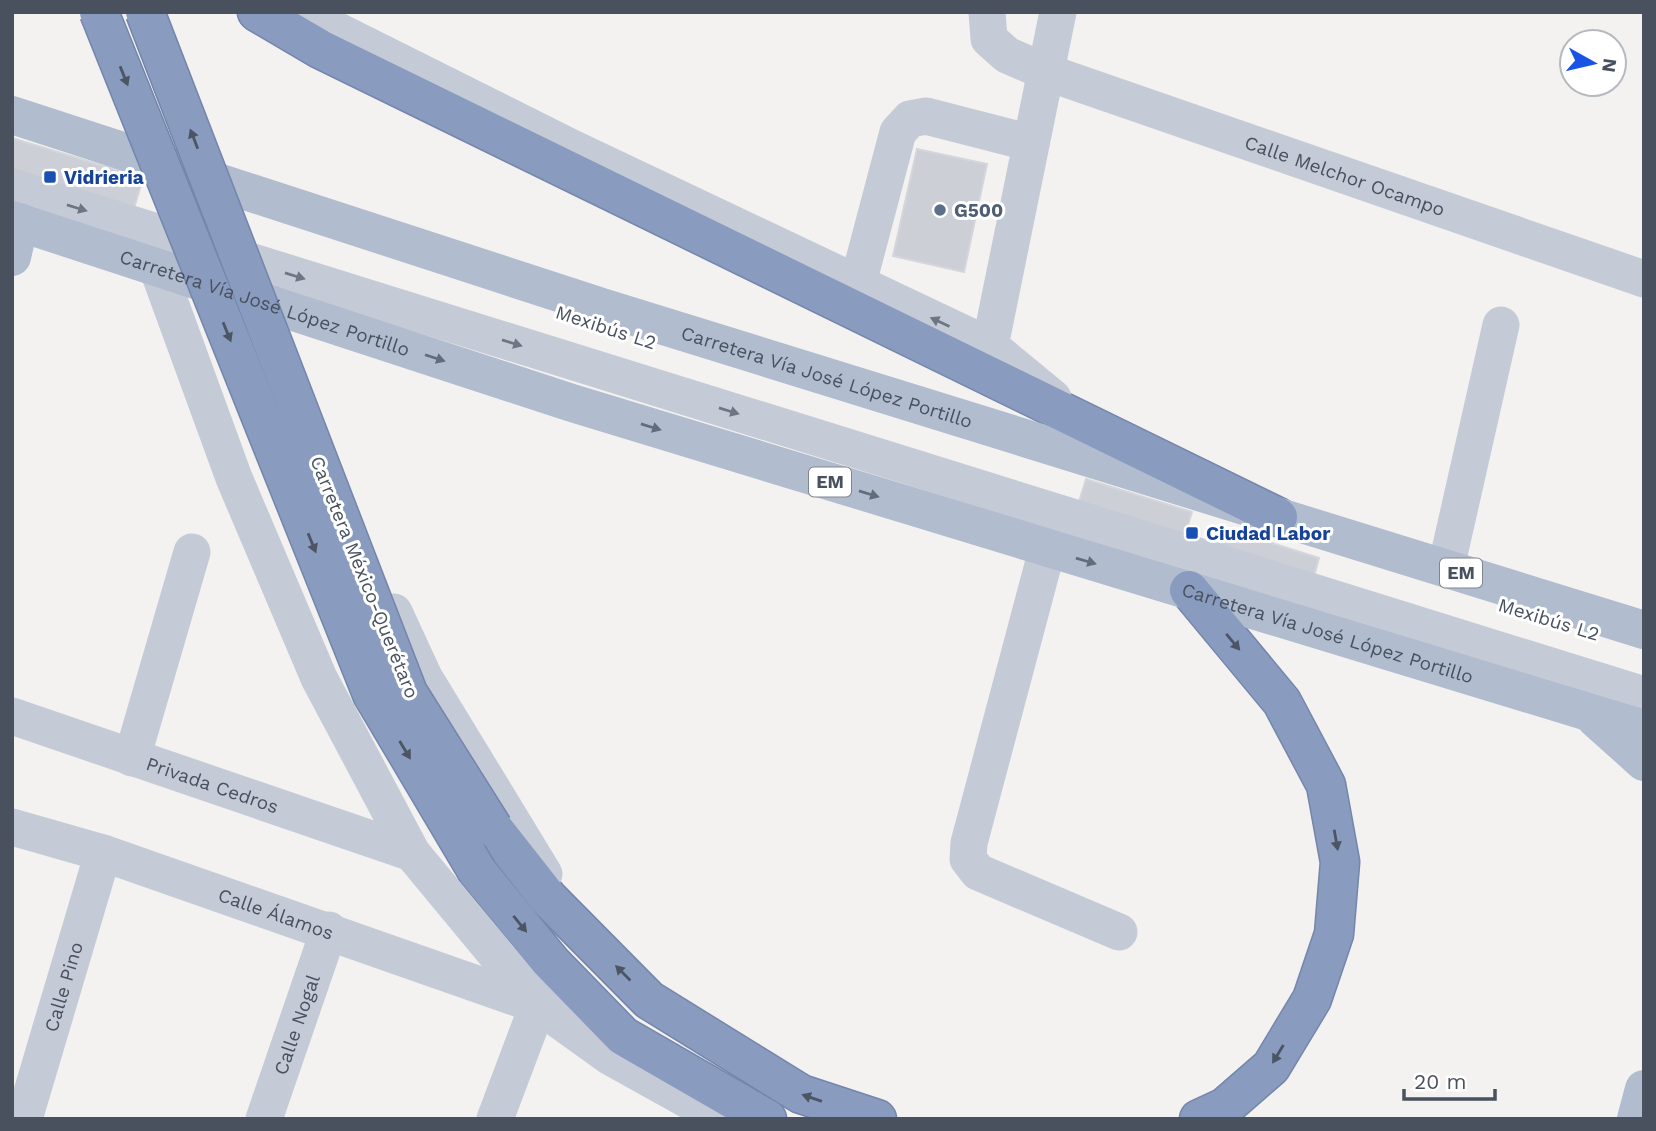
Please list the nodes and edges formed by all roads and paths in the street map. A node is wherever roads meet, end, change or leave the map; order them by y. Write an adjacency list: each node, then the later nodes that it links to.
1 (99, 12): 38 (highway, Carretera México-Querétaro, one-way to 38, bridge)
2 (145, 12): 35 (highway, Carretera México-Querétaro, one-way to 2, bridge)
3 (257, 12): 18 (highway)
4 (300, 12): 14 (street)
5 (987, 12): 7 (street, Calle Melchor Ocampo)
6 (1059, 12): 7 (street)
7 (1046, 72): 10 (street); 13 (street, Calle Melchor Ocampo)
8 (12, 116): 19 (main road, Carretera Vía José López Portillo / EM)
9 (12, 133): 25 (street, Mexibús L2)
10 (1031, 143): 14 (street); 17 (street)
11 (14, 221): 12 (main road, Carretera Vía José López Portillo / EM); 26 (street, one-way to 26)
12 (157, 267): 15 (main road, Carretera Vía José López Portillo / EM); 34 (street)
13 (1644, 279)
14 (858, 283): 17 (street, one-way to 14)
15 (272, 304): 20 (main road, Carretera Vía José López Portillo / EM, one-way to 20); 35 (street)
16 (1501, 325): 22 (street)
17 (990, 346): 18 (street)
18 (1076, 416): 19 (highway)
19 (1278, 517): 22 (main road, Carretera Vía José López Portillo / EM)
20 (1047, 550): 23 (main road, Carretera Vía José López Portillo / EM, one-way to 23); 37 (street)
21 (192, 552): 30 (street)
22 (1446, 568): 24 (main road, Carretera Vía José López Portillo / EM)
23 (1189, 590): 27 (main road, Carretera Vía José López Portillo / EM); 47 (highway, one-way to 47)
24 (1644, 630)
25 (1644, 648)
26 (1644, 695)
27 (1589, 711): 29 (main road, Carretera Vía José López Portillo / EM); 31 (main road)
28 (12, 716): 30 (street, Privada Cedros)
29 (1644, 729)
30 (132, 758): 34 (street, Privada Cedros)
31 (1644, 762)
32 (12, 827): 33 (street, Calle Álamos)
33 (103, 853): 36 (street, Calle Álamos); 41 (street, Calle Pino)
34 (412, 853): 39 (street)
35 (572, 923): 46 (highway, Carretera México-Querétaro, one-way to 35)
36 (329, 930): 39 (street, Calle Álamos); 42 (street, Calle Nogal)
37 (1119, 932)
38 (560, 971): 39 (street); 45 (highway, Carretera México-Querétaro)
39 (538, 1005): 43 (street); 44 (street)
40 (1644, 1088): 48 (main road)
41 (24, 1119)
42 (264, 1119)
43 (495, 1119)
44 (722, 1119)
45 (767, 1119)
46 (877, 1119)
47 (1199, 1119)
48 (1636, 1119)

